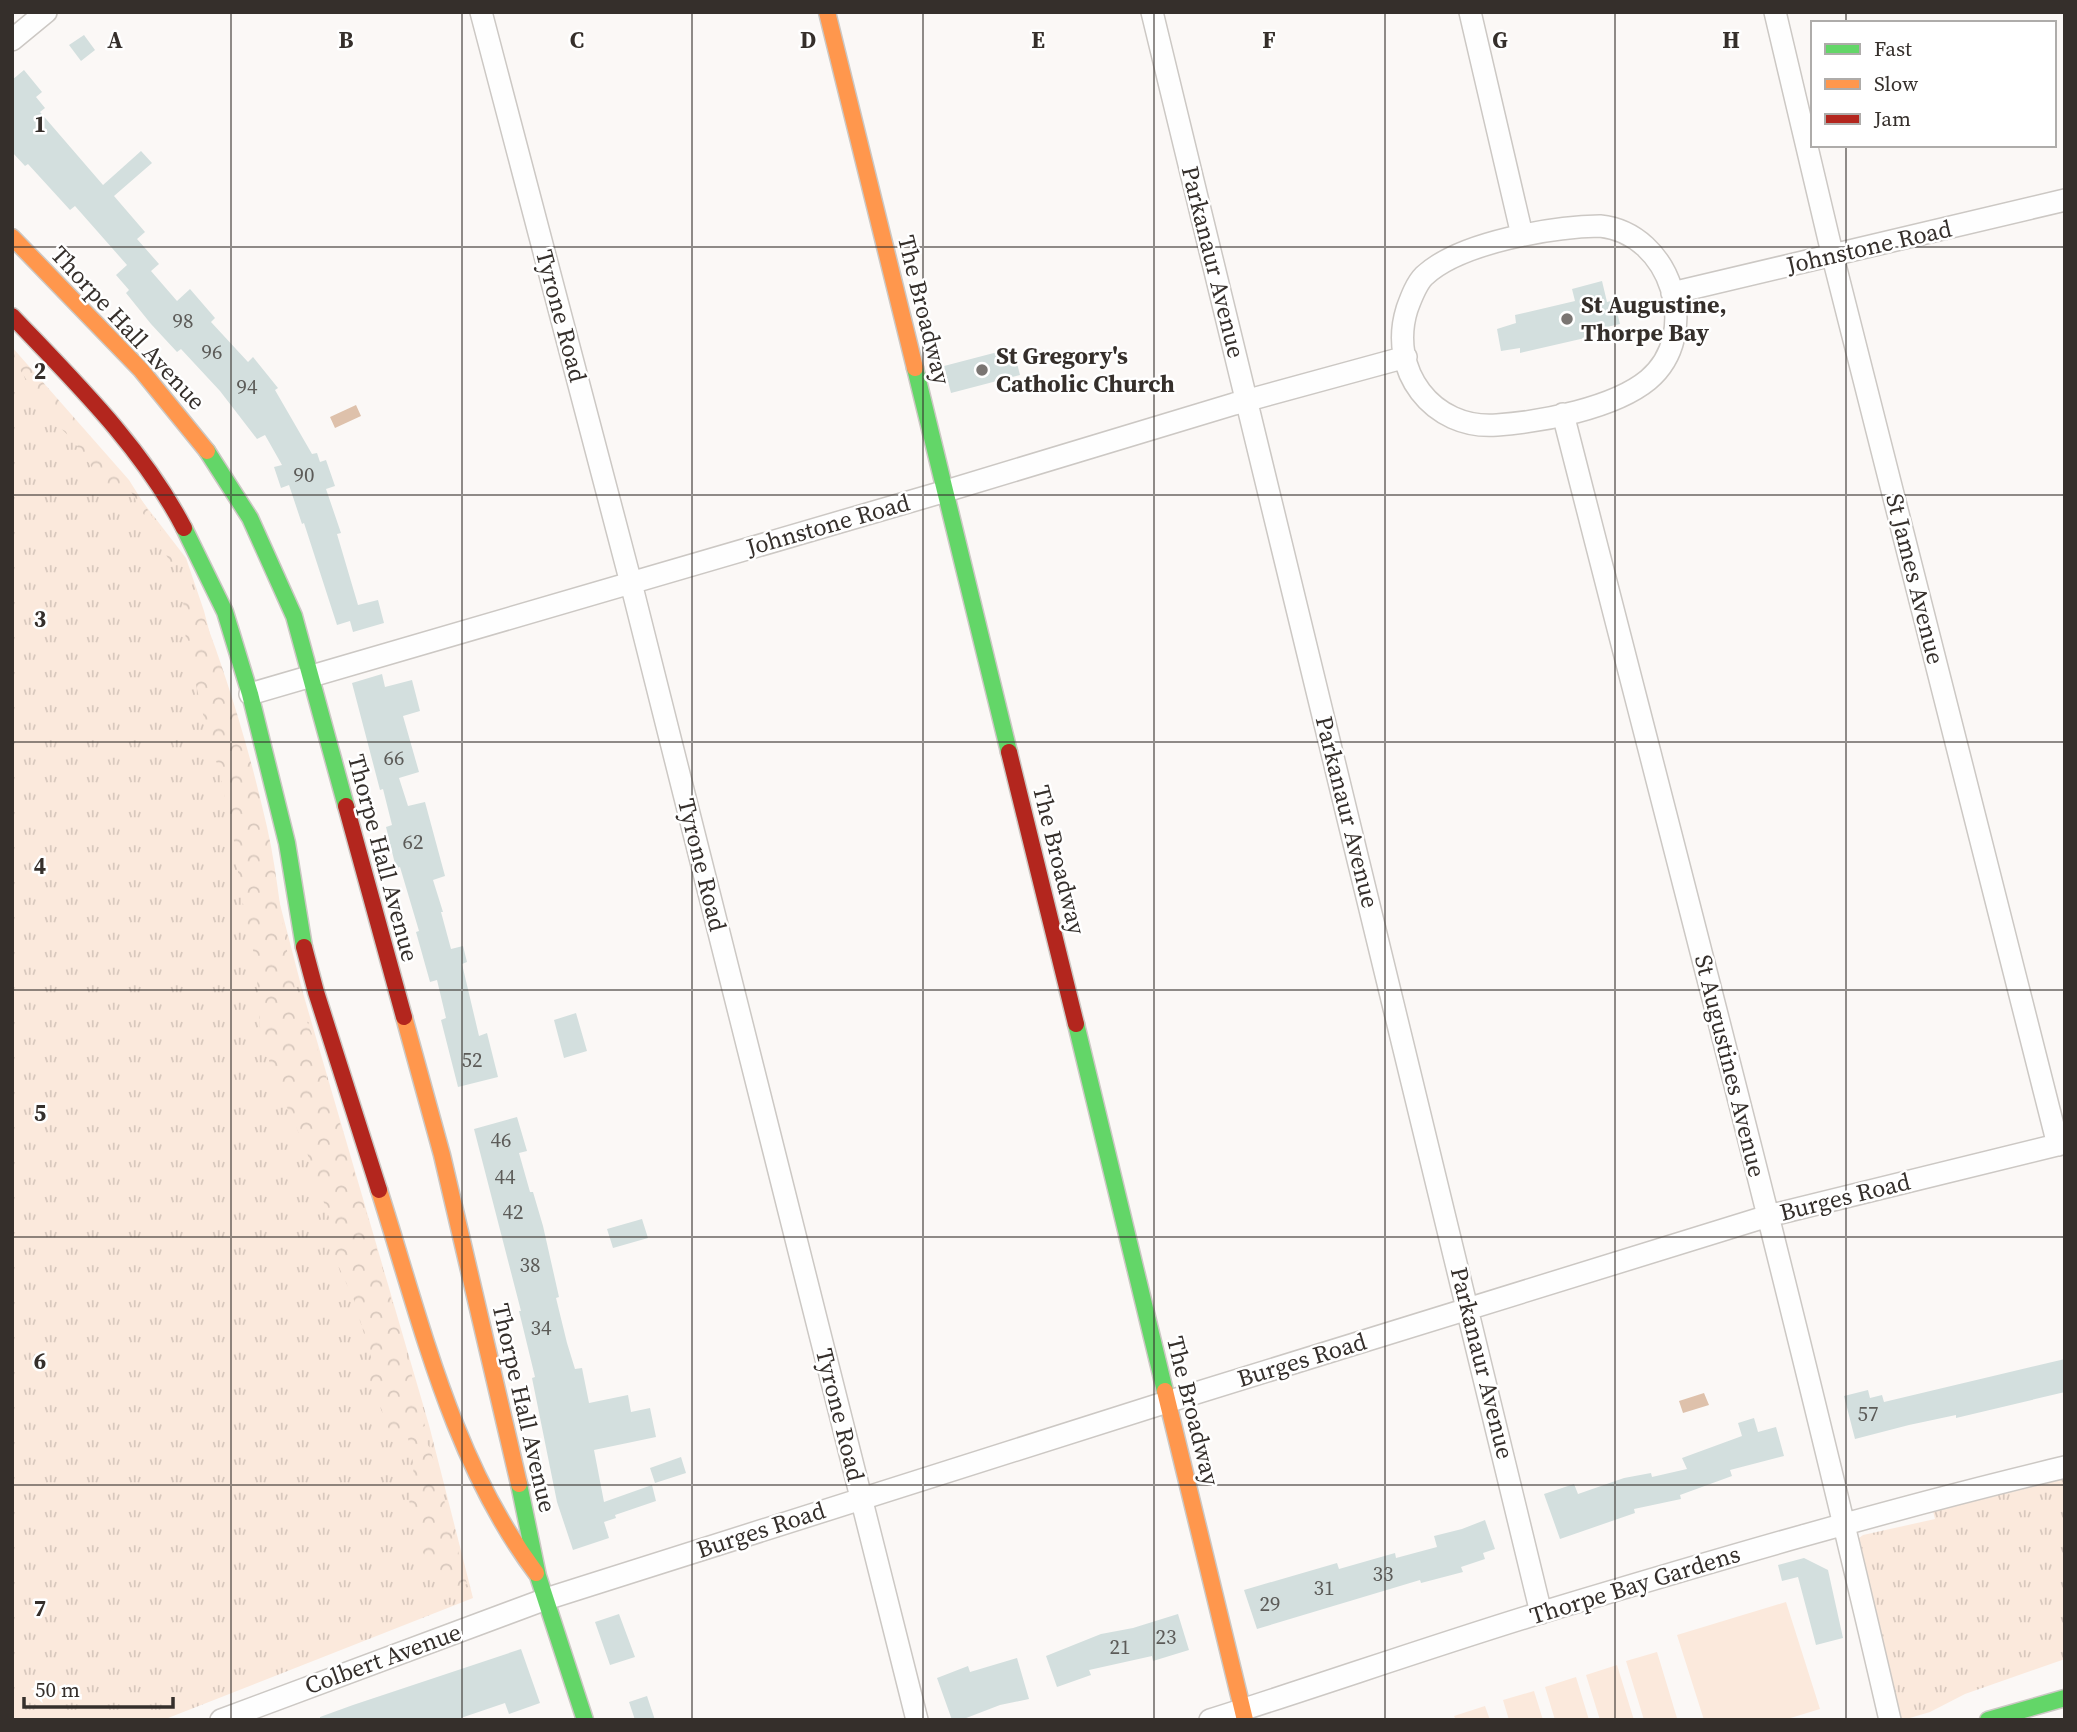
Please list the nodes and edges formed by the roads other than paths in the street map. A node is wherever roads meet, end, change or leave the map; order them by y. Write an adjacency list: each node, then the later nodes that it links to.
1 (46, 12): 7 (street)
2 (481, 12): 18 (street, Tyrone Road)
3 (827, 12): 17 (street, The Broadway)
4 (1152, 12): 15 (street, Parkanaur Avenue)
5 (1470, 12): 9 (street)
6 (1775, 12): 11 (street, St James Avenue)
7 (12, 40)
8 (2065, 200): 11 (street, Johnstone Road)
9 (1522, 235): 12 (street); 14 (street)
10 (12, 237): 19 (street, Thorpe Hall Avenue)
11 (1833, 257): 12 (street, Johnstone Road); 21 (street, St James Avenue)
12 (1672, 293): 16 (street)
13 (12, 316): 20 (street, Thorpe Hall Avenue)
14 (1406, 357): 15 (street, Johnstone Road); 16 (street)
15 (1247, 401): 17 (street, Johnstone Road); 23 (street, Parkanaur Avenue)
16 (1563, 414): 22 (street, St Augustines Avenue)
17 (946, 491): 18 (street, Johnstone Road); 24 (street, The Broadway)
18 (631, 583): 19 (street, Johnstone Road); 26 (street, Tyrone Road)
19 (309, 675): 20 (street, Johnstone Road); 28 (street, Thorpe Hall Avenue)
20 (250, 694): 28 (street, Thorpe Hall Avenue)
21 (2061, 1144): 22 (street, Burges Road)
22 (1768, 1216): 23 (street, Burges Road); 27 (street, St Augustines Avenue)
23 (1469, 1308): 24 (street, Burges Road); 30 (street, Parkanaur Avenue)
24 (1167, 1402): 26 (street, Burges Road); 32 (street, The Broadway)
25 (2065, 1467): 27 (street, Thorpe Bay Gardens)
26 (861, 1498): 29 (street, Burges Road); 35 (street, Tyrone Road)
27 (1844, 1523): 30 (street, Thorpe Bay Gardens); 37 (street, St Augustines Avenue)
28 (538, 1576): 29 (street, Thorpe Hall Avenue)
29 (546, 1599): 33 (street, Colbert Avenue); 34 (street, Thorpe Hall Avenue)
30 (1541, 1613): 32 (street, Thorpe Bay Gardens)
31 (2065, 1698): 38 (street)
32 (1244, 1715): 36 (street, Thorpe Bay Gardens)
33 (221, 1720)
34 (585, 1720)
35 (916, 1720)
36 (1210, 1720)
37 (1890, 1720)
38 (1988, 1720)

